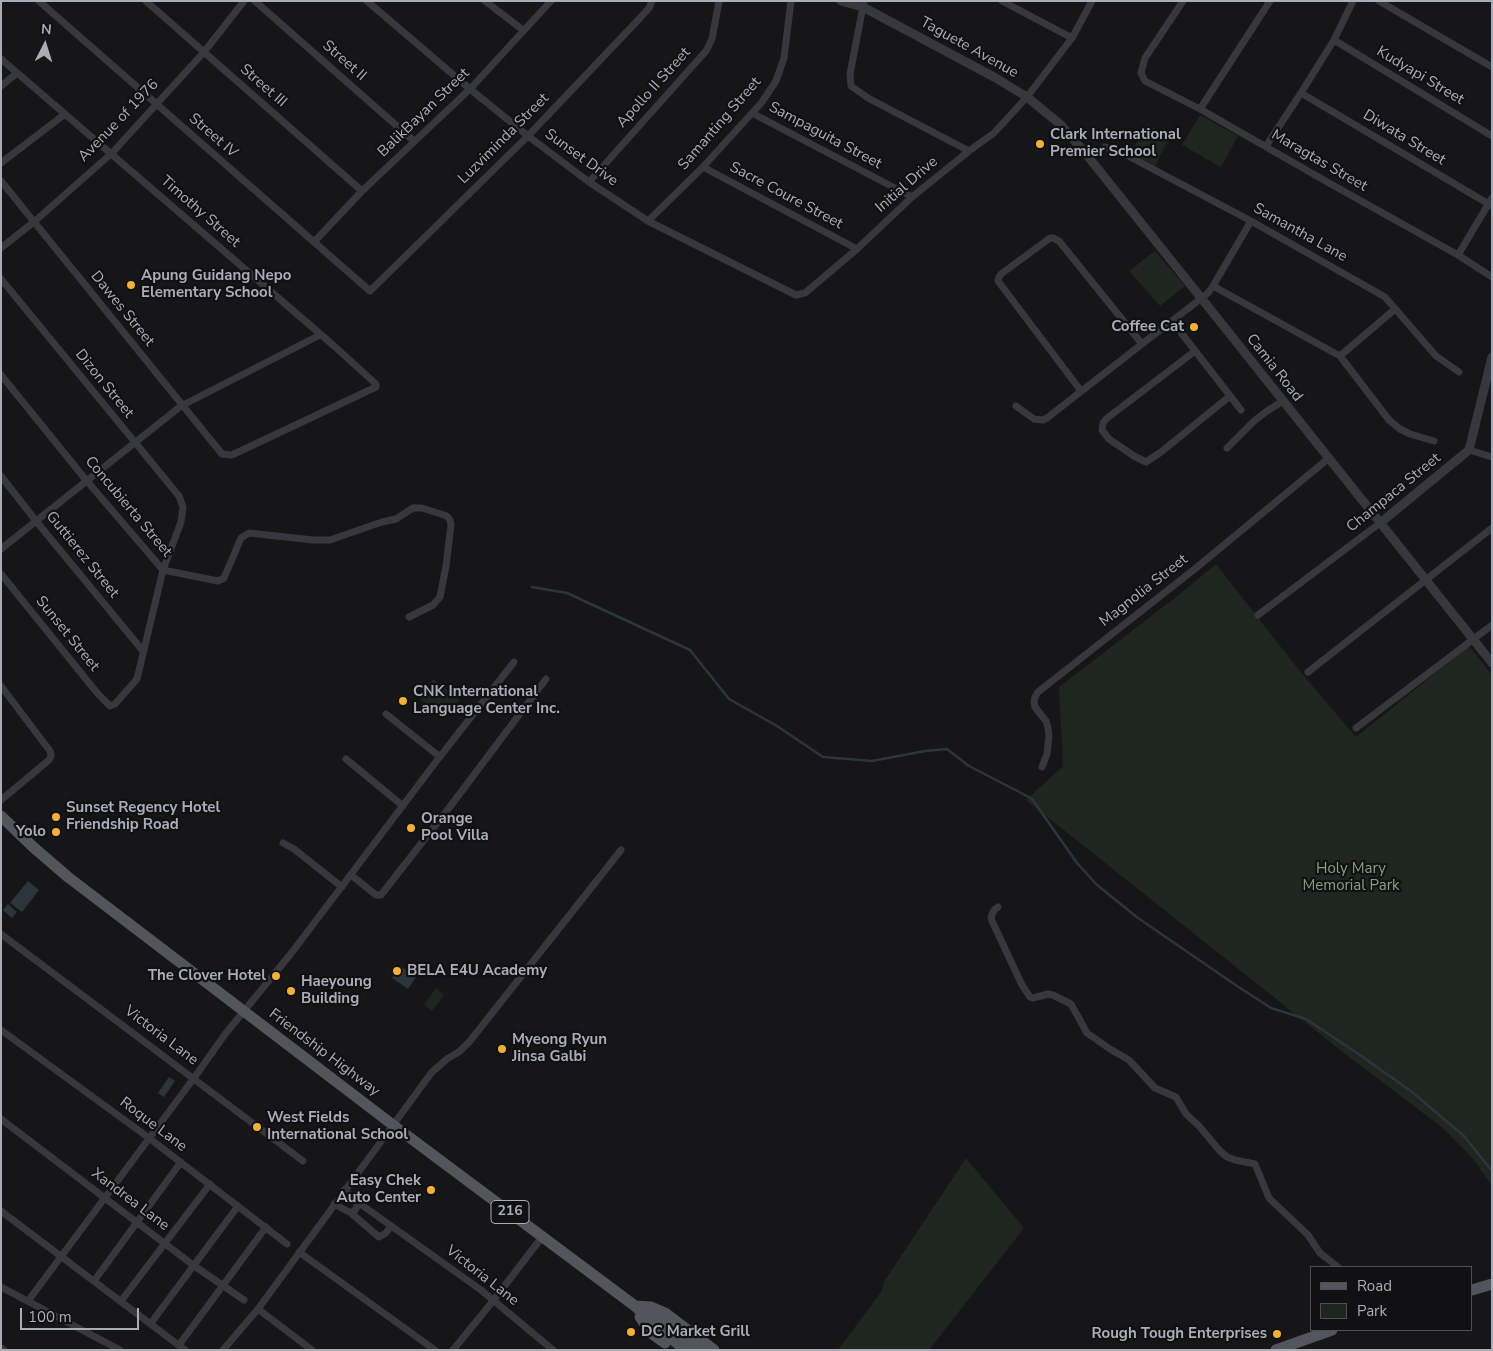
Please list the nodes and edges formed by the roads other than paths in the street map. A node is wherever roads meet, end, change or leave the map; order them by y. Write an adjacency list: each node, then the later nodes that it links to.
1 (39, 1): 30 (street, Street IV)
2 (146, 1): 22 (street, Street III)
3 (244, 1): 22 (street, Avenue of 1976)
4 (255, 1): 36 (street, Street II)
5 (367, 1): 27 (street, Sunset Drive)
6 (485, 1): 19 (street)
7 (551, 1): 19 (street, BalikBayan Street)
8 (652, 1): 34 (street, Luzviminda Street)
9 (719, 1): 44 (street, Apollo II Street)
10 (791, 1): 32 (street, Samanting Street)
11 (841, 1): 18 (street, Taguete Avenue)
12 (1092, 1): 20 (street, Initial Drive)
13 (1183, 1): 31 (street, Maragtas Street)
14 (1270, 1): 31 (street)
15 (1353, 1): 21 (street)
16 (1379, 1): 24 (street)
17 (1006, 2): 20 (street)
18 (863, 4): 29 (street, Taguete Avenue); 39 (street)
19 (524, 30): 27 (street, BalikBayan Street)
20 (1072, 38): 29 (street, Initial Drive)
21 (1334, 40): 28 (street); 35 (street, Kudyapi Street)
22 (204, 52): 30 (street, Avenue of 1976); 45 (street, Street III)
23 (1, 59): 25 (street, Timothy Street)
24 (1492, 68)
25 (17, 73): 26 (street); 33 (street, Timothy Street)
26 (1, 86)
27 (470, 89): 34 (street, Sunset Drive); 36 (street, BalikBayan Street)
28 (1301, 93): 37 (street); 47 (street, Diwata Street)
29 (1027, 97): 39 (street, Initial Drive); 60 (street, Camia Road)
30 (156, 104): 40 (street, Avenue of 1976); 51 (street, Street IV)
31 (1200, 109): 37 (street, Maragtas Street)
32 (752, 113): 42 (street, Samanting Street); 46 (street, Sampaguita Street)
33 (65, 114): 40 (street, Timothy Street); 41 (street)
34 (528, 136): 44 (street, Sunset Drive); 58 (street, Luzviminda Street)
35 (1492, 136)
36 (414, 141): 45 (street, BalikBayan Street)
37 (1266, 146): 54 (street, Maragtas Street)
38 (1105, 147): 50 (street, Samantha Lane)
39 (969, 151): 46 (street, Initial Drive)
40 (112, 153): 48 (street, Avenue of 1976); 63 (street, Timothy Street)
41 (1, 164)
42 (703, 167): 49 (street, Samanting Street); 53 (street, Sacre Coure Street)
43 (1, 181): 48 (street, Dawes Street)
44 (590, 182): 49 (street, Sunset Drive)
45 (362, 191): 51 (street, BalikBayan Street)
46 (912, 197): 53 (street, Initial Drive)
47 (1490, 203): 54 (street)
48 (35, 221): 52 (street, Avenue of 1976); 74 (street, Dawes Street)
49 (648, 221): 59 (street, Sunset Drive)
50 (1251, 221): 57 (street); 61 (street, Samantha Lane)
51 (314, 242): 58 (street, Street IV)
52 (1, 248)
53 (857, 249): 59 (street, Initial Drive)
54 (1458, 255): 55 (street, Maragtas Street)
55 (1492, 277)
56 (1, 279): 78 (street, Dizon Street)
57 (1214, 286): 60 (street); 66 (street)
58 (370, 291)
59 (805, 294)
60 (1202, 299): 62 (street); 73 (street, Camia Road)
61 (1395, 309): 66 (street); 68 (street, Samantha Lane)
62 (1172, 321): 64 (street); 65 (street)
63 (320, 335): 74 (street); 81 (street, Timothy Street)
64 (1142, 344): 71 (street); 71 (street)
65 (1195, 351): 72 (street); 72 (street)
66 (1340, 356): 77 (street)
67 (1492, 357): 70 (street)
68 (1459, 372)
69 (1, 375): 85 (street, Concubierta Street)
70 (1488, 383): 80 (street)
71 (1081, 391): 75 (street)
72 (1230, 396): 76 (street)
73 (1283, 401): 79 (street); 83 (street, Camia Road)
74 (182, 406): 78 (street); 81 (street, Dawes Street)
75 (1016, 406)
76 (1241, 410)
77 (1434, 441)
78 (134, 444): 85 (street); 90 (street, Dizon Street)
79 (1227, 448)
80 (1469, 450): 82 (street); 87 (street, Champaca Street)
81 (222, 454)
82 (1492, 457)
83 (1329, 458): 87 (street, Camia Road); 107 (street, Magnolia Street)
84 (1, 476): 86 (street, Guttierez Street)
85 (86, 480): 86 (street); 90 (street, Concubierta Street)
86 (36, 521): 89 (street); 97 (street, Guttierez Street)
87 (1380, 523): 92 (street, Camia Road); 93 (street, Champaca Street)
88 (1492, 528): 92 (street)
89 (1, 549)
90 (163, 570): 94 (street, Concubierta Street); 97 (street)
91 (1, 574): 97 (street, Sunset Street)
92 (1425, 581): 96 (street, Camia Road); 100 (street)
93 (1258, 614)
94 (409, 617)
95 (1492, 625): 96 (street)
96 (1473, 640): 99 (street, Camia Road); 104 (street)
97 (143, 651)
98 (514, 662): 105 (street)
99 (1492, 663)
100 (1308, 672)
101 (546, 679): 113 (street)
102 (1, 686): 108 (street)
103 (386, 714): 105 (street)
104 (1356, 728)
105 (440, 757): 109 (street)
106 (346, 759): 109 (street)
107 (1042, 767)
108 (1, 800)
109 (403, 806): 113 (street)
110 (3, 822): 117 (main road, Friendship Highway / 216)
111 (283, 842): 114 (street)
112 (621, 850): 121 (street)
113 (350, 875): 114 (street)
114 (342, 887): 117 (street)
115 (998, 907): 142 (street)
116 (1, 934): 119 (street, Victoria Lane)
117 (244, 1010): 119 (street); 121 (main road, Friendship Highway / 216)
118 (1, 1030): 122 (street, Roque Lane)
119 (194, 1078): 122 (street); 123 (street, Victoria Lane)
120 (1, 1119): 127 (street, Xandrea Lane)
121 (393, 1125): 126 (street); 136 (main road, Friendship Highway / 216)
122 (150, 1138): 124 (street, Roque Lane); 127 (street)
123 (303, 1160)
124 (181, 1162): 125 (street, Roque Lane); 133 (street)
125 (210, 1184): 130 (street, Roque Lane); 137 (street)
126 (344, 1190): 128 (street, Victoria Lane); 129 (street)
127 (105, 1198): 133 (street, Xandrea Lane); 140 (street)
128 (359, 1203): 132 (street); 134 (street, Victoria Lane)
129 (334, 1204): 132 (street); 139 (street)
130 (238, 1206): 135 (street, Roque Lane); 141 (street)
131 (1, 1211): 140 (street)
132 (351, 1213): 134 (street)
133 (137, 1222): 137 (street, Xandrea Lane); 143 (street)
134 (391, 1226): 151 (street, Victoria Lane)
135 (266, 1227): 138 (street, Roque Lane); 145 (street)
136 (542, 1237): 151 (street); 152 (main road, Friendship Highway / 216)
137 (165, 1243): 141 (street, Xandrea Lane); 150 (street)
138 (287, 1244)
139 (298, 1252): 153 (street); 162 (street)
140 (62, 1256): 143 (street); 149 (street)
141 (193, 1265): 145 (street, Xandrea Lane); 154 (street)
142 (1337, 1266)
143 (94, 1281): 150 (street)
144 (1492, 1284): 147 (main road)
145 (223, 1286): 148 (street, Xandrea Lane); 157 (street)
146 (1, 1287): 149 (street)
147 (1473, 1290)
148 (244, 1300)
149 (28, 1301): 158 (street)
150 (121, 1301): 154 (street)
151 (493, 1301): 163 (street); 164 (street, Victoria Lane)
152 (635, 1306): 155 (main road); 165 (main road, Friendship Highway / 216); 168 (main road, Friendship Highway / 216)
153 (258, 1308): 160 (street); 161 (street)
154 (150, 1324): 157 (street)
155 (664, 1327): 166 (main road); 167 (main road)
156 (1329, 1331): 169 (main road)
157 (178, 1345): 159 (street)
158 (120, 1350)
159 (186, 1350)
160 (223, 1350)
161 (312, 1350)
162 (435, 1350)
163 (453, 1350)
164 (553, 1350)
165 (673, 1350)
166 (686, 1350)
167 (702, 1350)
168 (714, 1350)
169 (1276, 1350)

